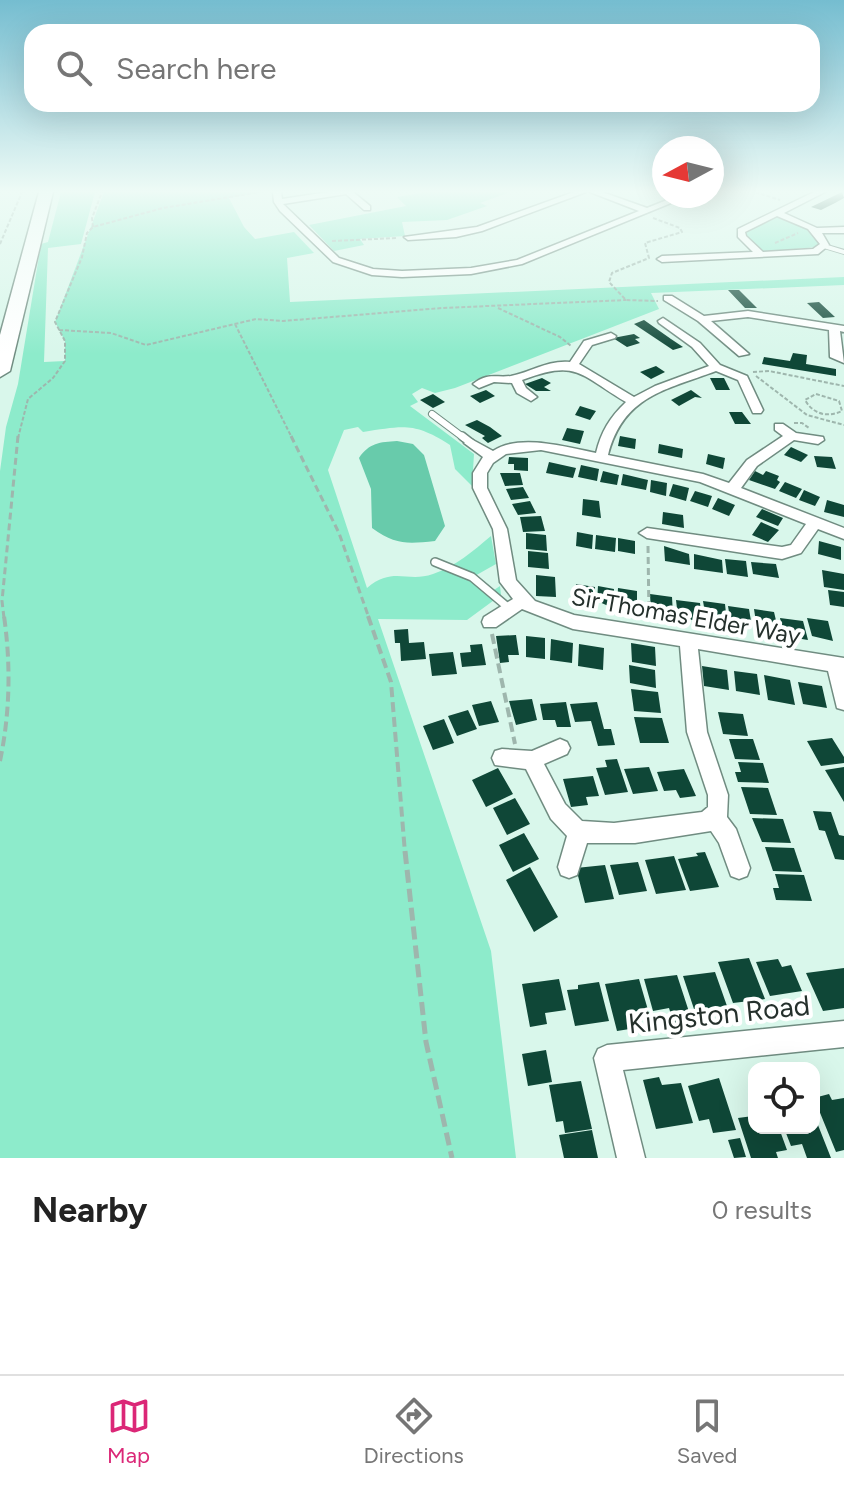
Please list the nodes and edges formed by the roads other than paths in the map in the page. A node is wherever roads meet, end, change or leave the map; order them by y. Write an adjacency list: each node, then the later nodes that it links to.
1 (32, 246): 19 (highway)
2 (320, 246): 3 (street)
3 (559, 246)
4 (751, 246): 7 (street)
5 (824, 246): 6 (lane); 7 (street)
6 (844, 252)
7 (758, 253): 8 (street)
8 (662, 259)
9 (664, 299): 10 (street)
10 (702, 319): 12 (street); 15 (street)
11 (663, 321): 18 (street)
12 (839, 329): 14 (street)
13 (611, 336): 17 (street)
14 (840, 346): 16 (street)
15 (743, 354)
16 (844, 360)
17 (573, 365): 20 (street); 23 (street)
18 (716, 367): 23 (street); 24 (street)
19 (0, 371)
20 (515, 380): 21 (street); 22 (street)
21 (479, 384)
22 (531, 397)
23 (632, 401): 31 (street)
24 (757, 410)
25 (432, 414): 29 (lane)
26 (779, 427): 27 (street)
27 (792, 436): 28 (street); 32 (street)
28 (818, 440)
29 (471, 443): 30 (street)
30 (493, 457): 31 (street); 37 (street)
31 (601, 457): 32 (street)
32 (733, 488): 33 (street)
33 (814, 524): 34 (street); 35 (street)
34 (647, 533)
35 (844, 534)
36 (435, 562): 37 (lane)
37 (516, 605): 38 (street); 39 (street, Sir Thomas Elder Way)
38 (490, 622)
39 (688, 641): 40 (street, Sir Thomas Elder Way); 43 (street)
40 (840, 666): 41 (street)
41 (844, 702)
42 (560, 748): 44 (street)
43 (714, 817): 44 (street); 46 (street)
44 (579, 833): 45 (street)
45 (569, 867)
46 (739, 868)
47 (844, 1034): 48 (street, Kingston Road)
48 (631, 1158)

